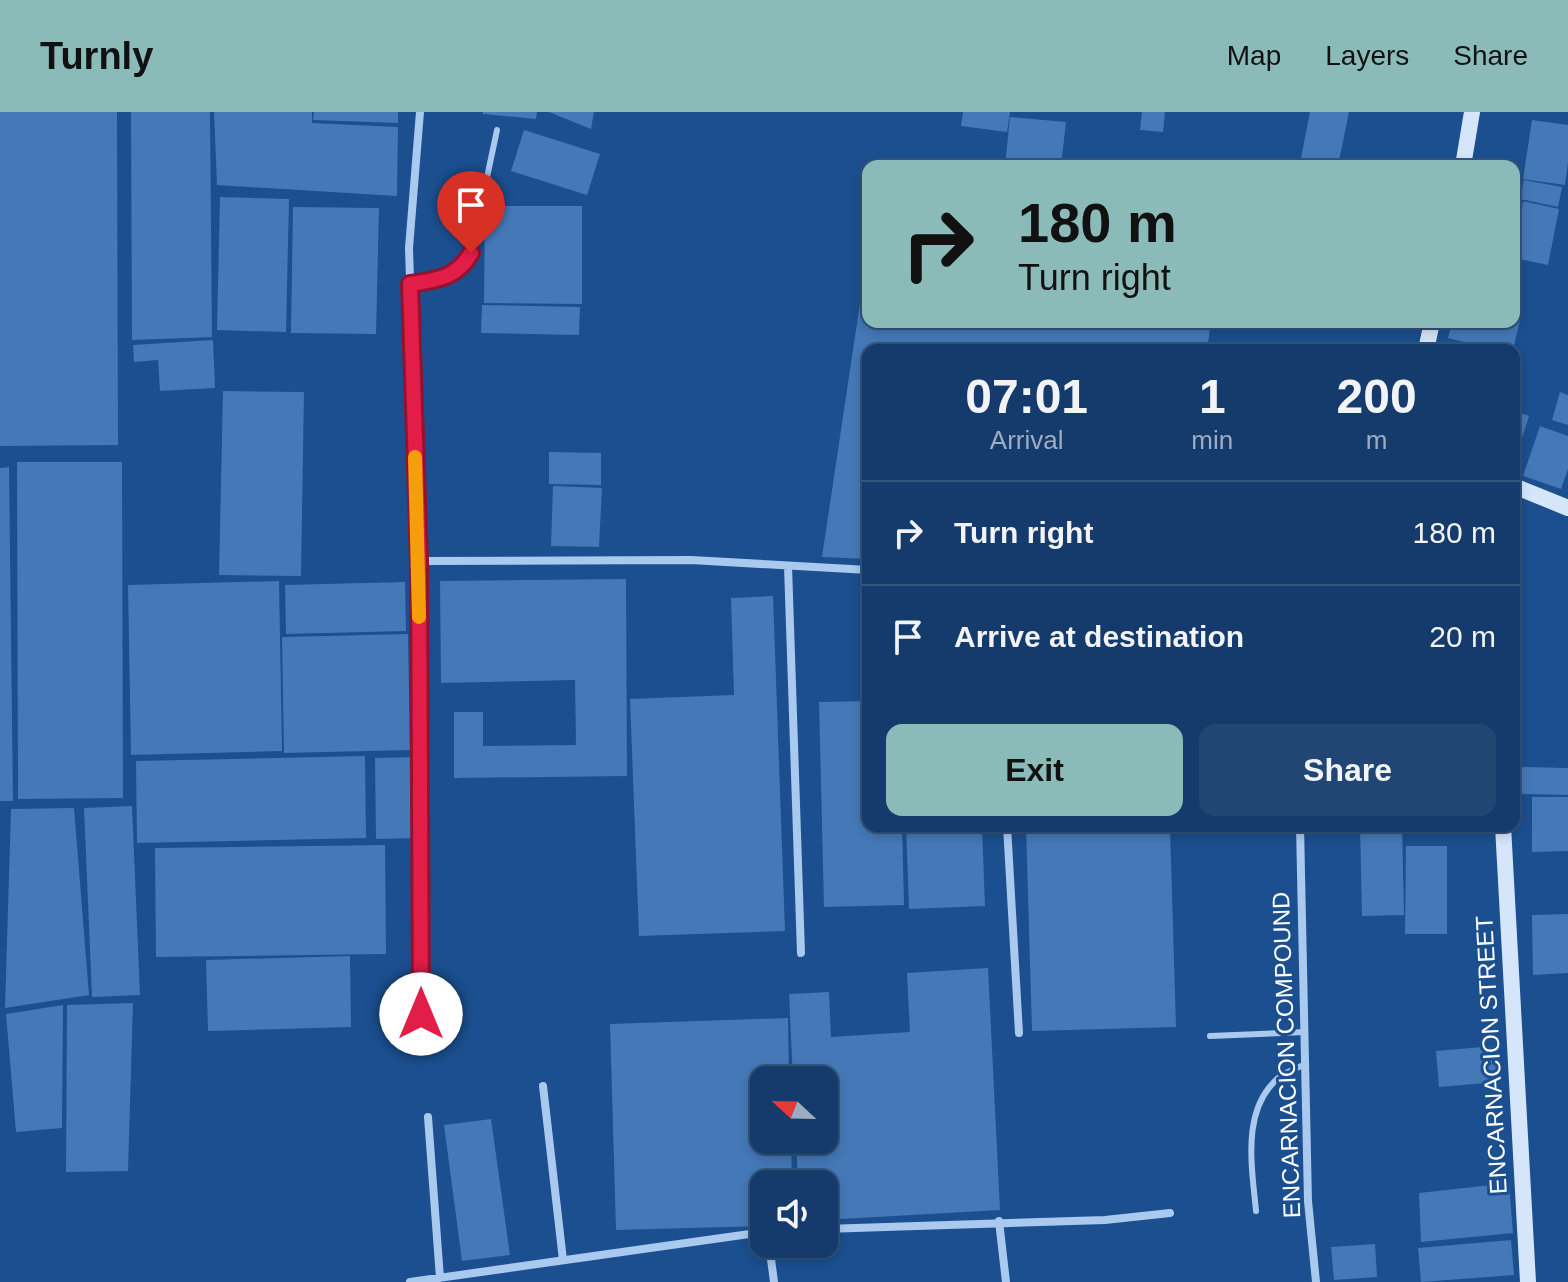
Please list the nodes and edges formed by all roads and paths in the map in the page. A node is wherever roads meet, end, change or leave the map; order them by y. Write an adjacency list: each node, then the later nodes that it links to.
1 (420, 112): 5 (street)
2 (1472, 112): 4 (street)
3 (497, 130): 5 (lane)
4 (1464, 160)
5 (410, 284): 8 (street)
6 (1520, 488): 7 (street)
7 (1568, 508)
8 (419, 561): 9 (street); 15 (street)
9 (788, 566): 10 (street); 14 (street)
10 (862, 570)
11 (1007, 832): 17 (street)
12 (1300, 832): 16 (street, ENCARNACION COMPOUND)
13 (1503, 832): 34 (street, ENCARNACION STREET)
14 (801, 953)
15 (421, 1014)
16 (1305, 1032): 18 (lane); 19 (street, ENCARNACION COMPOUND)
17 (1019, 1033)
18 (1210, 1036)
19 (1305, 1064): 22 (lane); 33 (street, ENCARNACION COMPOUND)
20 (543, 1086): 28 (street)
21 (428, 1117): 29 (street)
22 (1256, 1211)
23 (1170, 1213): 24 (street)
24 (999, 1221): 25 (street); 32 (street)
25 (838, 1228)
26 (750, 1234): 28 (street)
27 (771, 1258): 31 (street)
28 (563, 1260): 29 (street)
29 (440, 1278): 30 (street)
30 (410, 1282)
31 (774, 1282)
32 (1006, 1282)
33 (1316, 1282)
34 (1528, 1282)

